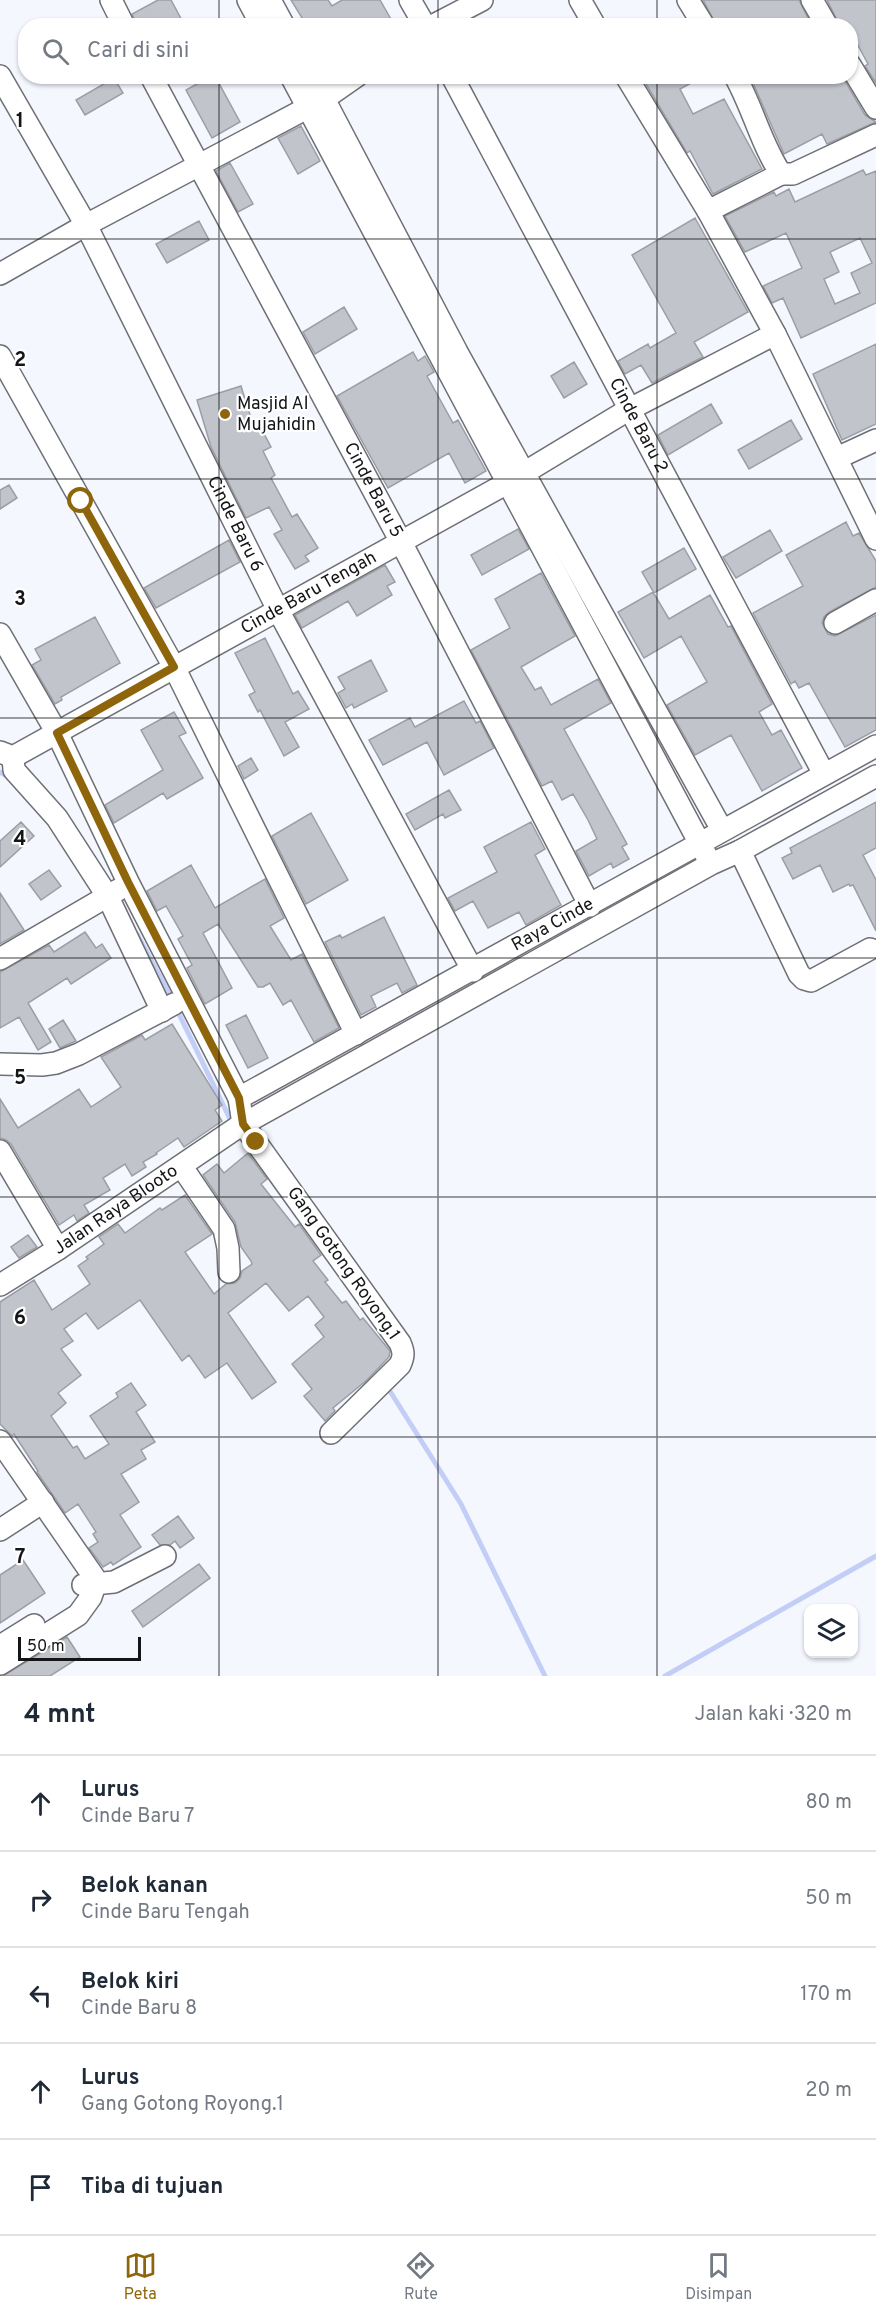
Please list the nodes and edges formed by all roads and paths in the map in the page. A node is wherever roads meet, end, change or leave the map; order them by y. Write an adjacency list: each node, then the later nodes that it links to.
1 (111, 0): 9 (street)
2 (248, 0): 10 (street)
3 (270, 0): 11 (street)
4 (410, 0): 12 (street)
5 (482, 0): 13 (street)
6 (579, 0): 14 (street)
7 (688, 0): 15 (street)
8 (812, 0): 16 (street)
9 (120, 18)
10 (258, 18)
11 (280, 18)
12 (420, 18)
13 (447, 18)
14 (590, 18)
15 (699, 18)
16 (822, 18)
17 (0, 76): 32 (street, Cinde Baru 6)
18 (858, 78): 27 (street)
19 (155, 84): 29 (street, Cinde Baru 5)
20 (298, 84): 26 (street)
21 (313, 84): 26 (street)
22 (345, 84): 26 (street)
23 (456, 84): 36 (street, Cinde Baru 2)
24 (631, 84): 31 (street)
25 (739, 84): 30 (street)
26 (316, 104): 29 (street); 39 (street)
27 (876, 108)
28 (876, 135): 30 (street)
29 (198, 166): 32 (street); 42 (street, Cinde Baru 5)
30 (781, 174): 31 (street)
31 (708, 211): 34 (street)
32 (86, 225): 33 (street); 44 (street, Cinde Baru 6)
33 (0, 273)
34 (775, 334): 36 (street, Cinde Baru Tengah); 38 (street)
35 (0, 357): 47 (street)
36 (628, 410): 39 (street, Cinde Baru Tengah); 51 (street, Cinde Baru 2)
37 (876, 440): 38 (street)
38 (837, 458): 40 (street)
39 (517, 477): 42 (street, Cinde Baru Tengah); 53 (street); 55 (street)
40 (871, 518): 41 (street)
41 (876, 539)
42 (401, 542): 44 (street, Cinde Baru Tengah); 57 (street, Cinde Baru 5)
43 (876, 600): 45 (street)
44 (278, 610): 47 (street, Cinde Baru Tengah); 60 (street, Cinde Baru 6)
45 (835, 623)
46 (0, 634): 48 (street)
47 (174, 667): 48 (street, Cinde Baru Tengah); 62 (street)
48 (57, 733): 50 (street, Cinde Baru Tengah); 56 (street)
49 (876, 746): 51 (street, Raya Cinde)
50 (7, 755): 56 (street)
51 (824, 774): 53 (street, Raya Cinde)
52 (876, 776): 54 (street, Raya Cinde)
53 (722, 830): 55 (street, Raya Cinde)
54 (740, 851): 55 (street, Raya Cinde); 58 (street)
55 (705, 853): 57 (street, Raya Cinde); 64 (street, Raya Cinde)
56 (117, 890): 59 (street); 61 (street, Gang Gotong Royong.1)
57 (590, 906): 60 (street, Raya Cinde)
58 (870, 949)
59 (0, 959)
60 (473, 971): 62 (street, Raya Cinde)
61 (174, 1004): 63 (street); 64 (street, Gang Gotong Royong.1)
62 (356, 1034): 64 (street, Raya Cinde)
63 (0, 1065)
64 (239, 1117): 66 (street, Jalan Raya Blooto); 70 (street, Gang Gotong Royong.1)
65 (2, 1162): 67 (street)
66 (182, 1167): 67 (street, Jalan Raya Blooto); 68 (street)
67 (58, 1250): 69 (street, Jalan Raya Blooto)
68 (229, 1272)
69 (0, 1285)
70 (332, 1433)
71 (0, 1441): 73 (street)
72 (0, 1466): 73 (street)
73 (37, 1506): 74 (street); 76 (street)
74 (0, 1530)
75 (165, 1556): 76 (street)
76 (89, 1585): 77 (street); 78 (street)
77 (0, 1646)
78 (0, 1664)

